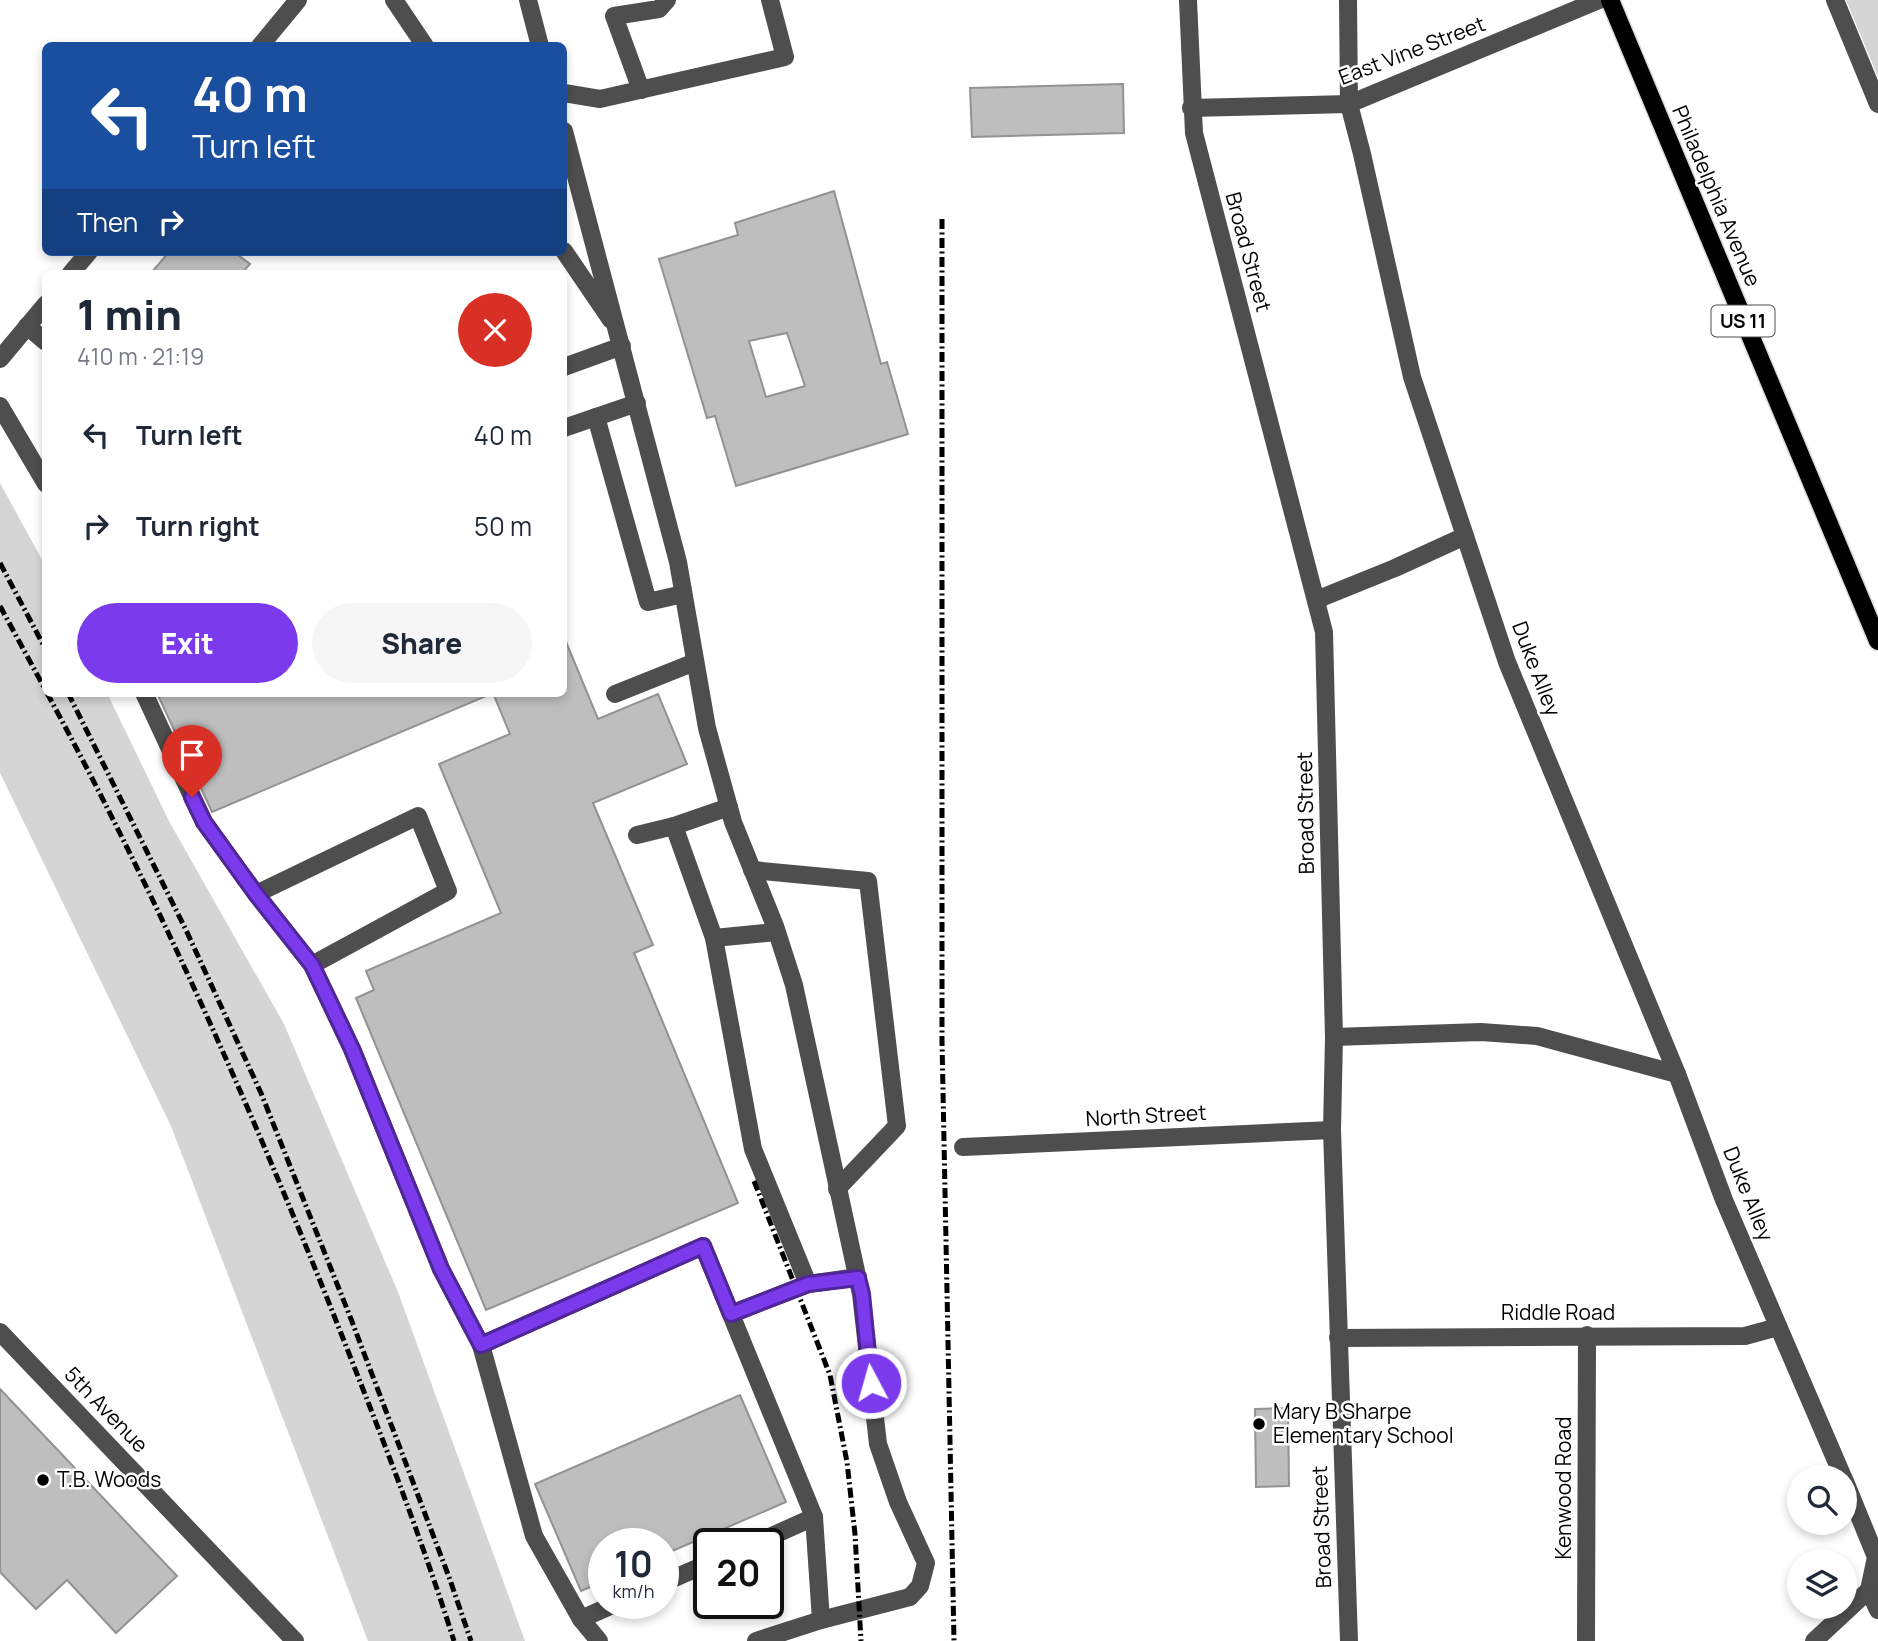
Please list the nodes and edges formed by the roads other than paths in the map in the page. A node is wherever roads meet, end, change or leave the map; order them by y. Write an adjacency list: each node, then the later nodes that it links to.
1 (298, 0): 11 (street)
2 (394, 0): 12 (street)
3 (528, 0): 13 (street)
4 (667, 0): 14 (street)
5 (770, 0): 14 (street)
6 (1188, 0): 18 (street, Broad Street)
7 (1348, 0): 16 (street, Duke Alley)
8 (1599, 0): 16 (street, East Vine Street)
9 (1609, 0): 37 (main road, Philadelphia Avenue / US 11)
10 (1835, 0): 17 (street)
11 (263, 42)
12 (422, 42)
13 (539, 42)
14 (641, 90): 15 (street)
15 (567, 94)
16 (1349, 104): 18 (street, East Vine Street); 34 (street, Duke Alley)
17 (1878, 104)
18 (1191, 108): 36 (street, Broad Street)
19 (567, 142): 26 (street)
20 (86, 256): 22 (street)
21 (567, 256): 26 (street)
22 (74, 270)
23 (42, 309): 24 (street)
24 (27, 326): 25 (street); 27 (street)
25 (42, 339)
26 (620, 339): 28 (street); 29 (street)
27 (0, 359)
28 (567, 366)
29 (637, 403): 31 (street); 35 (street)
30 (0, 406): 33 (street)
31 (596, 417): 32 (street); 35 (street)
32 (567, 427)
33 (42, 477)
34 (1465, 536): 36 (street); 50 (street, Duke Alley)
35 (683, 594): 38 (street)
36 (1316, 600): 49 (street, Broad Street)
37 (1878, 641)
38 (695, 662): 39 (street); 41 (street)
39 (615, 694)
40 (146, 697): 45 (street)
41 (729, 807): 42 (street); 44 (street)
42 (674, 826): 43 (street); 47 (street)
43 (637, 835)
44 (752, 870): 46 (street); 53 (street)
45 (256, 894): 48 (street); 48 (street)
46 (776, 932): 47 (street); 53 (street)
47 (714, 938): 55 (street)
48 (312, 965): 61 (street)
49 (1334, 1037): 50 (street); 51 (street, Broad Street)
50 (1676, 1074): 57 (street, Duke Alley)
51 (1332, 1130): 52 (street, North Street); 60 (street, Broad Street)
52 (963, 1147)
53 (837, 1189): 54 (street)
54 (858, 1278): 55 (street); 71 (street)
55 (808, 1284): 56 (street)
56 (731, 1314): 61 (street); 64 (street)
57 (1778, 1327): 59 (street, Riddle Road); 62 (street, Duke Alley)
58 (0, 1332): 72 (street, 5th Avenue)
59 (1587, 1335): 60 (street, Riddle Road); 76 (street, Kenwood Road)
60 (1338, 1338): 75 (street, Broad Street)
61 (481, 1345): 70 (street)
62 (1838, 1465)
63 (1857, 1508): 66 (street, Duke Alley)
64 (814, 1517): 65 (street); 71 (street)
65 (784, 1530)
66 (1877, 1555): 67 (street)
67 (1869, 1590): 68 (street); 77 (street)
68 (1878, 1610)
69 (588, 1616): 70 (street)
70 (581, 1619): 73 (street)
71 (821, 1620): 74 (street)
72 (295, 1641)
73 (599, 1641)
74 (756, 1641)
75 (1349, 1641)
76 (1586, 1641)
77 (1815, 1641)

